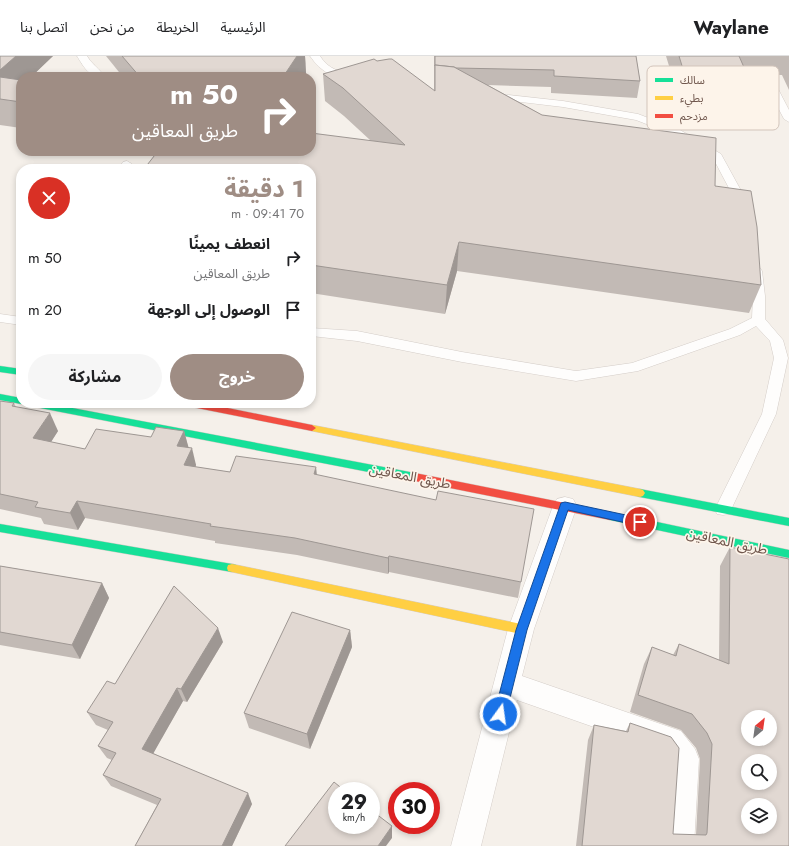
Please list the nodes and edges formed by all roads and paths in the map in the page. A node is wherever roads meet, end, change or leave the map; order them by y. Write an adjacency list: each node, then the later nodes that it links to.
1 (82, 56): 3 (lane)
2 (315, 56): 4 (lane)
3 (95, 72)
4 (362, 79)
5 (477, 94): 8 (lane)
6 (779, 100): 7 (lane)
7 (789, 119)
8 (647, 120)
9 (671, 130): 10 (lane)
10 (748, 215)
11 (754, 259): 14 (lane)
12 (0, 318): 13 (lane)
13 (16, 320)
14 (758, 320): 15 (lane); 23 (lane)
15 (316, 332)
16 (0, 368): 17 (street)
17 (16, 371)
18 (0, 397): 19 (street)
19 (16, 400)
20 (56, 408): 22 (street, طريق المعاقين)
21 (212, 408): 23 (street, طريق المعاقين)
22 (565, 506): 26 (street, طريق المعاقين); 27 (street)
23 (723, 509): 24 (street, طريق المعاقين)
24 (789, 522)
25 (0, 528): 27 (street)
26 (789, 554)
27 (521, 630): 28 (street)
28 (508, 684): 29 (street); 30 (street)
29 (466, 846)
30 (679, 846)

